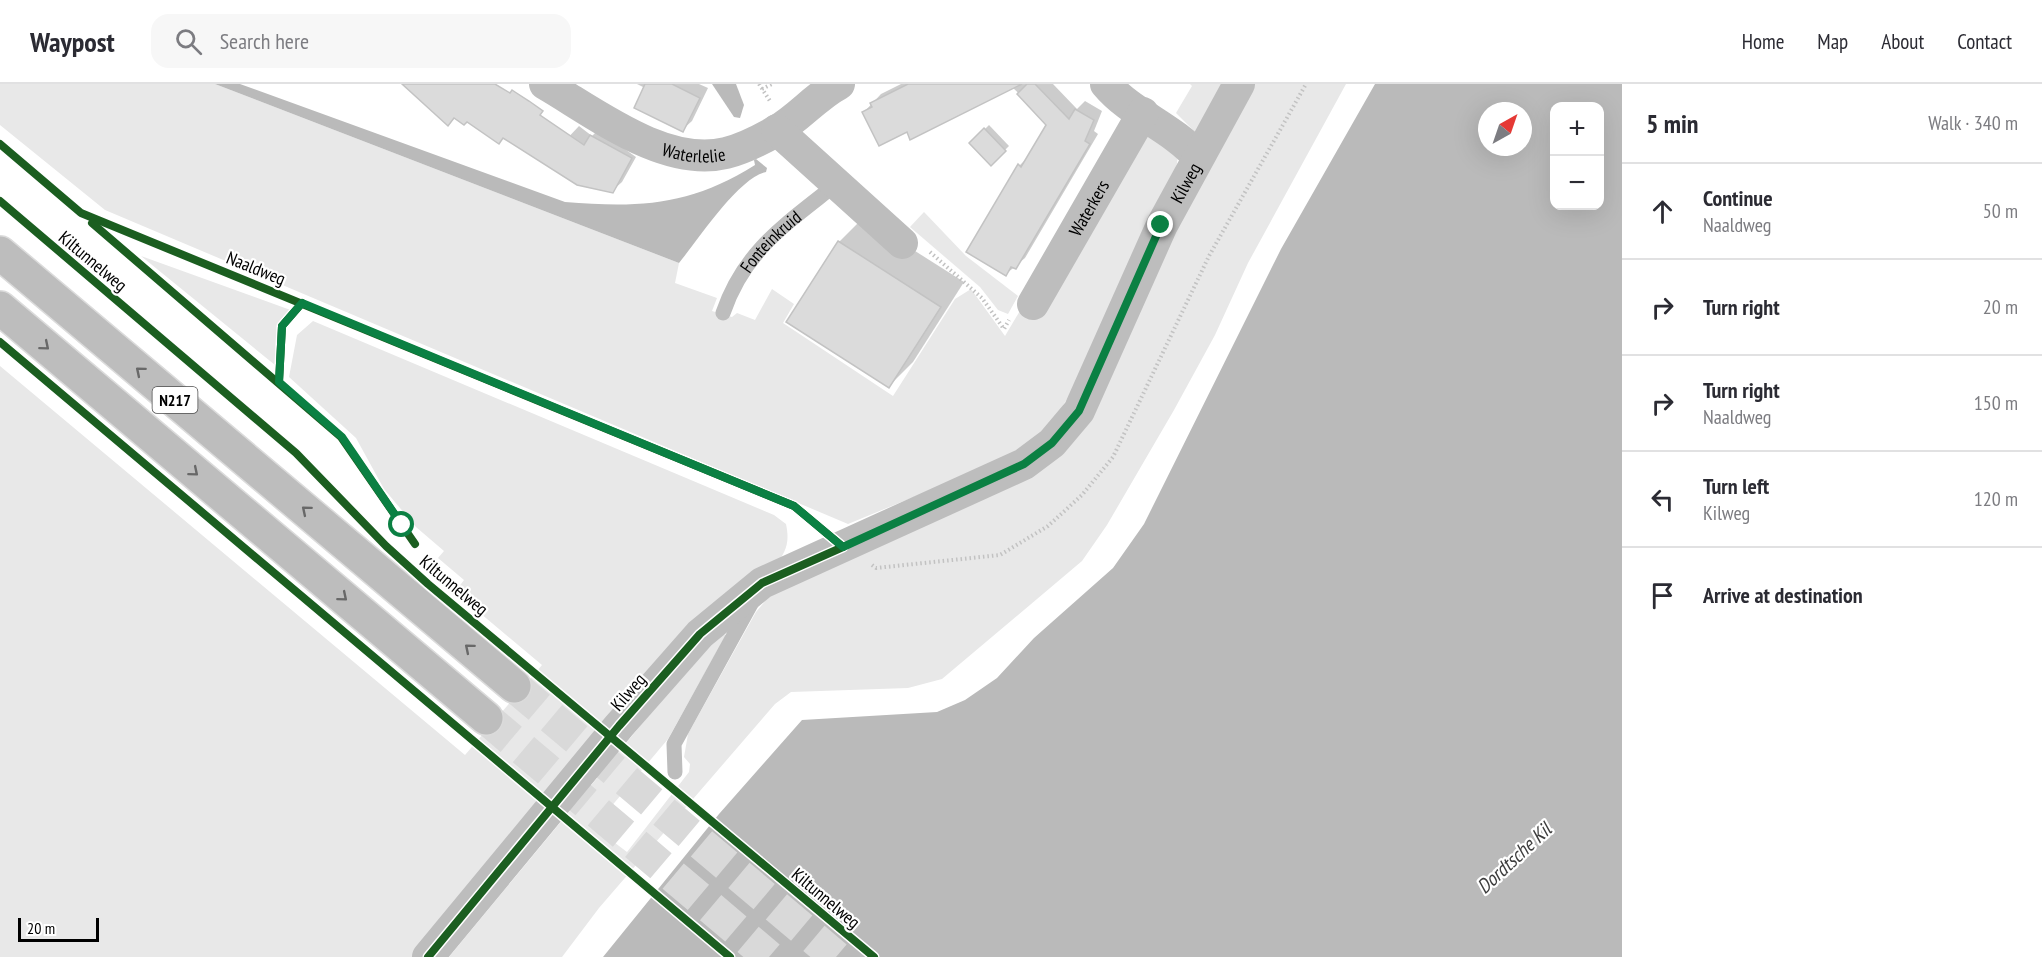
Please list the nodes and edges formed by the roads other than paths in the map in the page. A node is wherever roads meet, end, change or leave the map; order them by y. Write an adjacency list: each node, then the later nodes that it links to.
1 (545, 84): 6 (street, Waterlelie)
2 (1106, 84): 5 (street)
3 (1239, 84): 7 (street, Kilweg)
4 (834, 85): 6 (street, Waterlelie)
5 (1143, 113): 7 (street); 11 (street, Waterkers)
6 (777, 130): 8 (street)
7 (1198, 157): 14 (street, Kilweg)
8 (835, 185): 9 (street); 13 (lane, Fonteinkruid)
9 (902, 243)
10 (0, 253): 15 (main road, N217, one-way to 10)
11 (1033, 304)
12 (0, 308): 16 (main road, N217, one-way to 16)
13 (723, 314)
14 (762, 582): 17 (lane); 18 (street, Kilweg)
15 (514, 686)
16 (486, 718)
17 (675, 772)
18 (428, 957)

